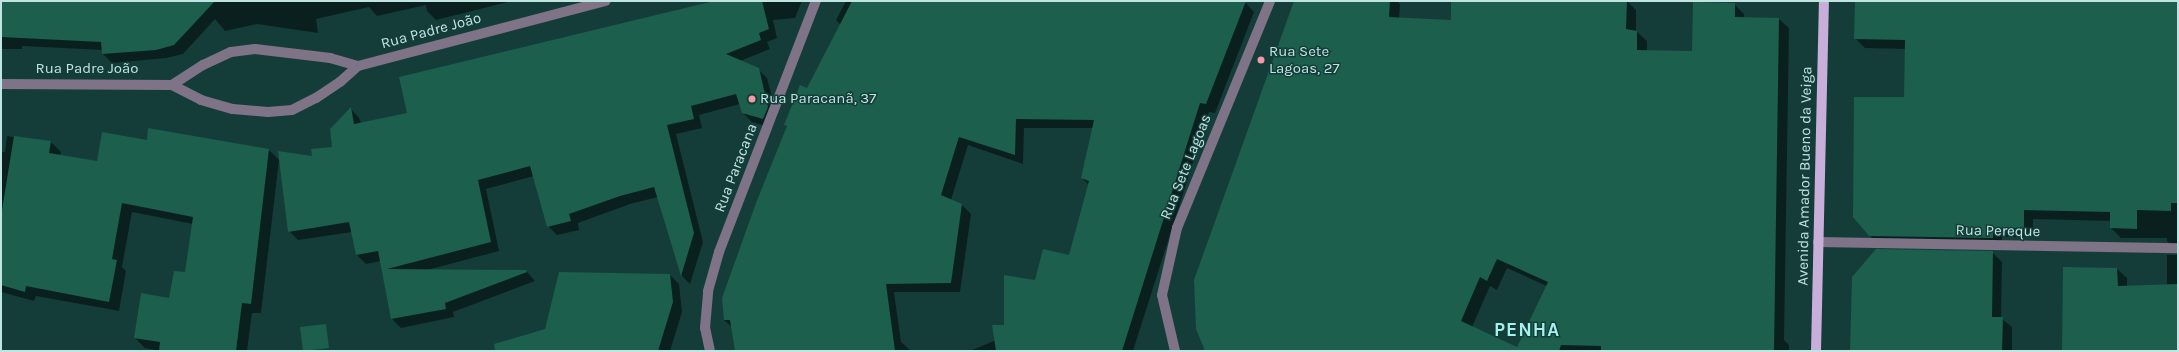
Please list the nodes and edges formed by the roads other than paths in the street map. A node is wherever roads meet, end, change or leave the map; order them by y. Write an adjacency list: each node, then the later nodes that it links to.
1 (606, 1): 5 (street, Rua Padre João)
2 (816, 1): 10 (street, Rua Paracana)
3 (1270, 1): 11 (street, Rua Sete Lagoas)
4 (1824, 1): 8 (main road, Avenida Amador Bueno da Veiga)
5 (358, 66): 7 (street); 7 (street, Rua Padre João)
6 (1, 84): 7 (street, Rua Padre João)
7 (172, 85)
8 (1818, 242): 9 (street, Rua Pereque); 12 (main road, Avenida Amador Bueno da Veiga)
9 (2178, 248)
10 (710, 351)
11 (1175, 351)
12 (1816, 351)

